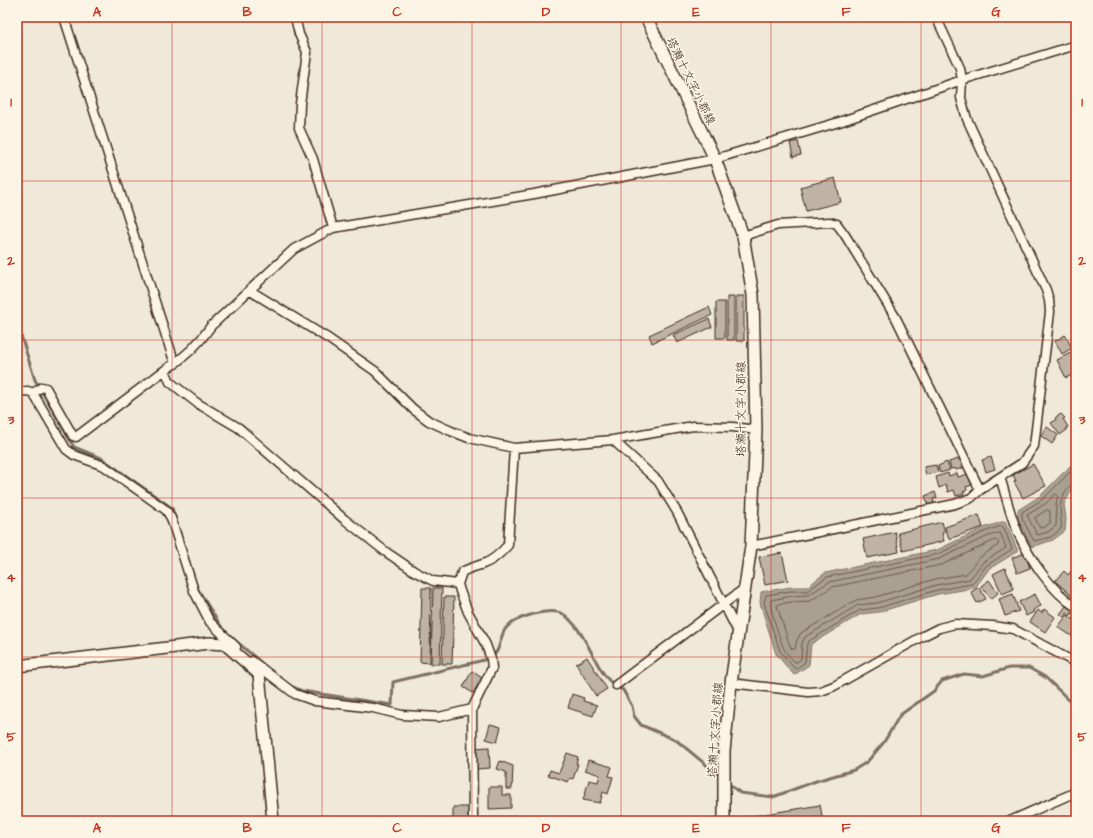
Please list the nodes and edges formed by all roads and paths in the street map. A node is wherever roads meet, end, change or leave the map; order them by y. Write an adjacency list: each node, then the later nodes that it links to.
1 (64, 17): 11 (street)
2 (295, 17): 8 (street)
3 (646, 17): 7 (main road, 塔瀬十文字小郡線)
4 (936, 17): 6 (street)
5 (1076, 45): 6 (street)
6 (962, 80): 7 (street); 18 (street)
7 (715, 159): 8 (street); 9 (main road, 塔瀬十文字小郡線)
8 (333, 228): 10 (street)
9 (743, 236): 15 (main road, 塔瀬十文字小郡線); 19 (street)
10 (249, 290): 11 (street); 17 (street)
11 (175, 364): 12 (street)
12 (165, 370): 14 (street); 21 (street)
13 (17, 392): 14 (street)
14 (33, 393): 28 (street)
15 (756, 430): 16 (street); 20 (main road, 塔瀬十文字小郡線)
16 (614, 440): 17 (street); 25 (street)
17 (514, 448): 21 (street)
18 (1000, 477): 19 (street); 24 (street)
19 (980, 490): 20 (street)
20 (751, 546): 22 (main road, 塔瀬十文字小郡線)
21 (458, 584): 33 (street)
22 (745, 588): 25 (street); 27 (main road, 塔瀬十文字小郡線)
23 (1076, 597): 24 (street)
24 (1069, 602): 26 (street)
25 (724, 604): 27 (street); 32 (street)
26 (1076, 607)
27 (738, 632): 31 (main road, 塔瀬十文字小郡線)
28 (242, 656): 30 (main road); 33 (street); 35 (main road)
29 (1076, 663): 31 (street)
30 (17, 666)
31 (731, 682): 37 (main road, 塔瀬十文字小郡線)
32 (616, 685)
33 (472, 709): 36 (street)
34 (1076, 792): 38 (street)
35 (273, 821)
36 (473, 821)
37 (724, 821)
38 (1010, 821)

